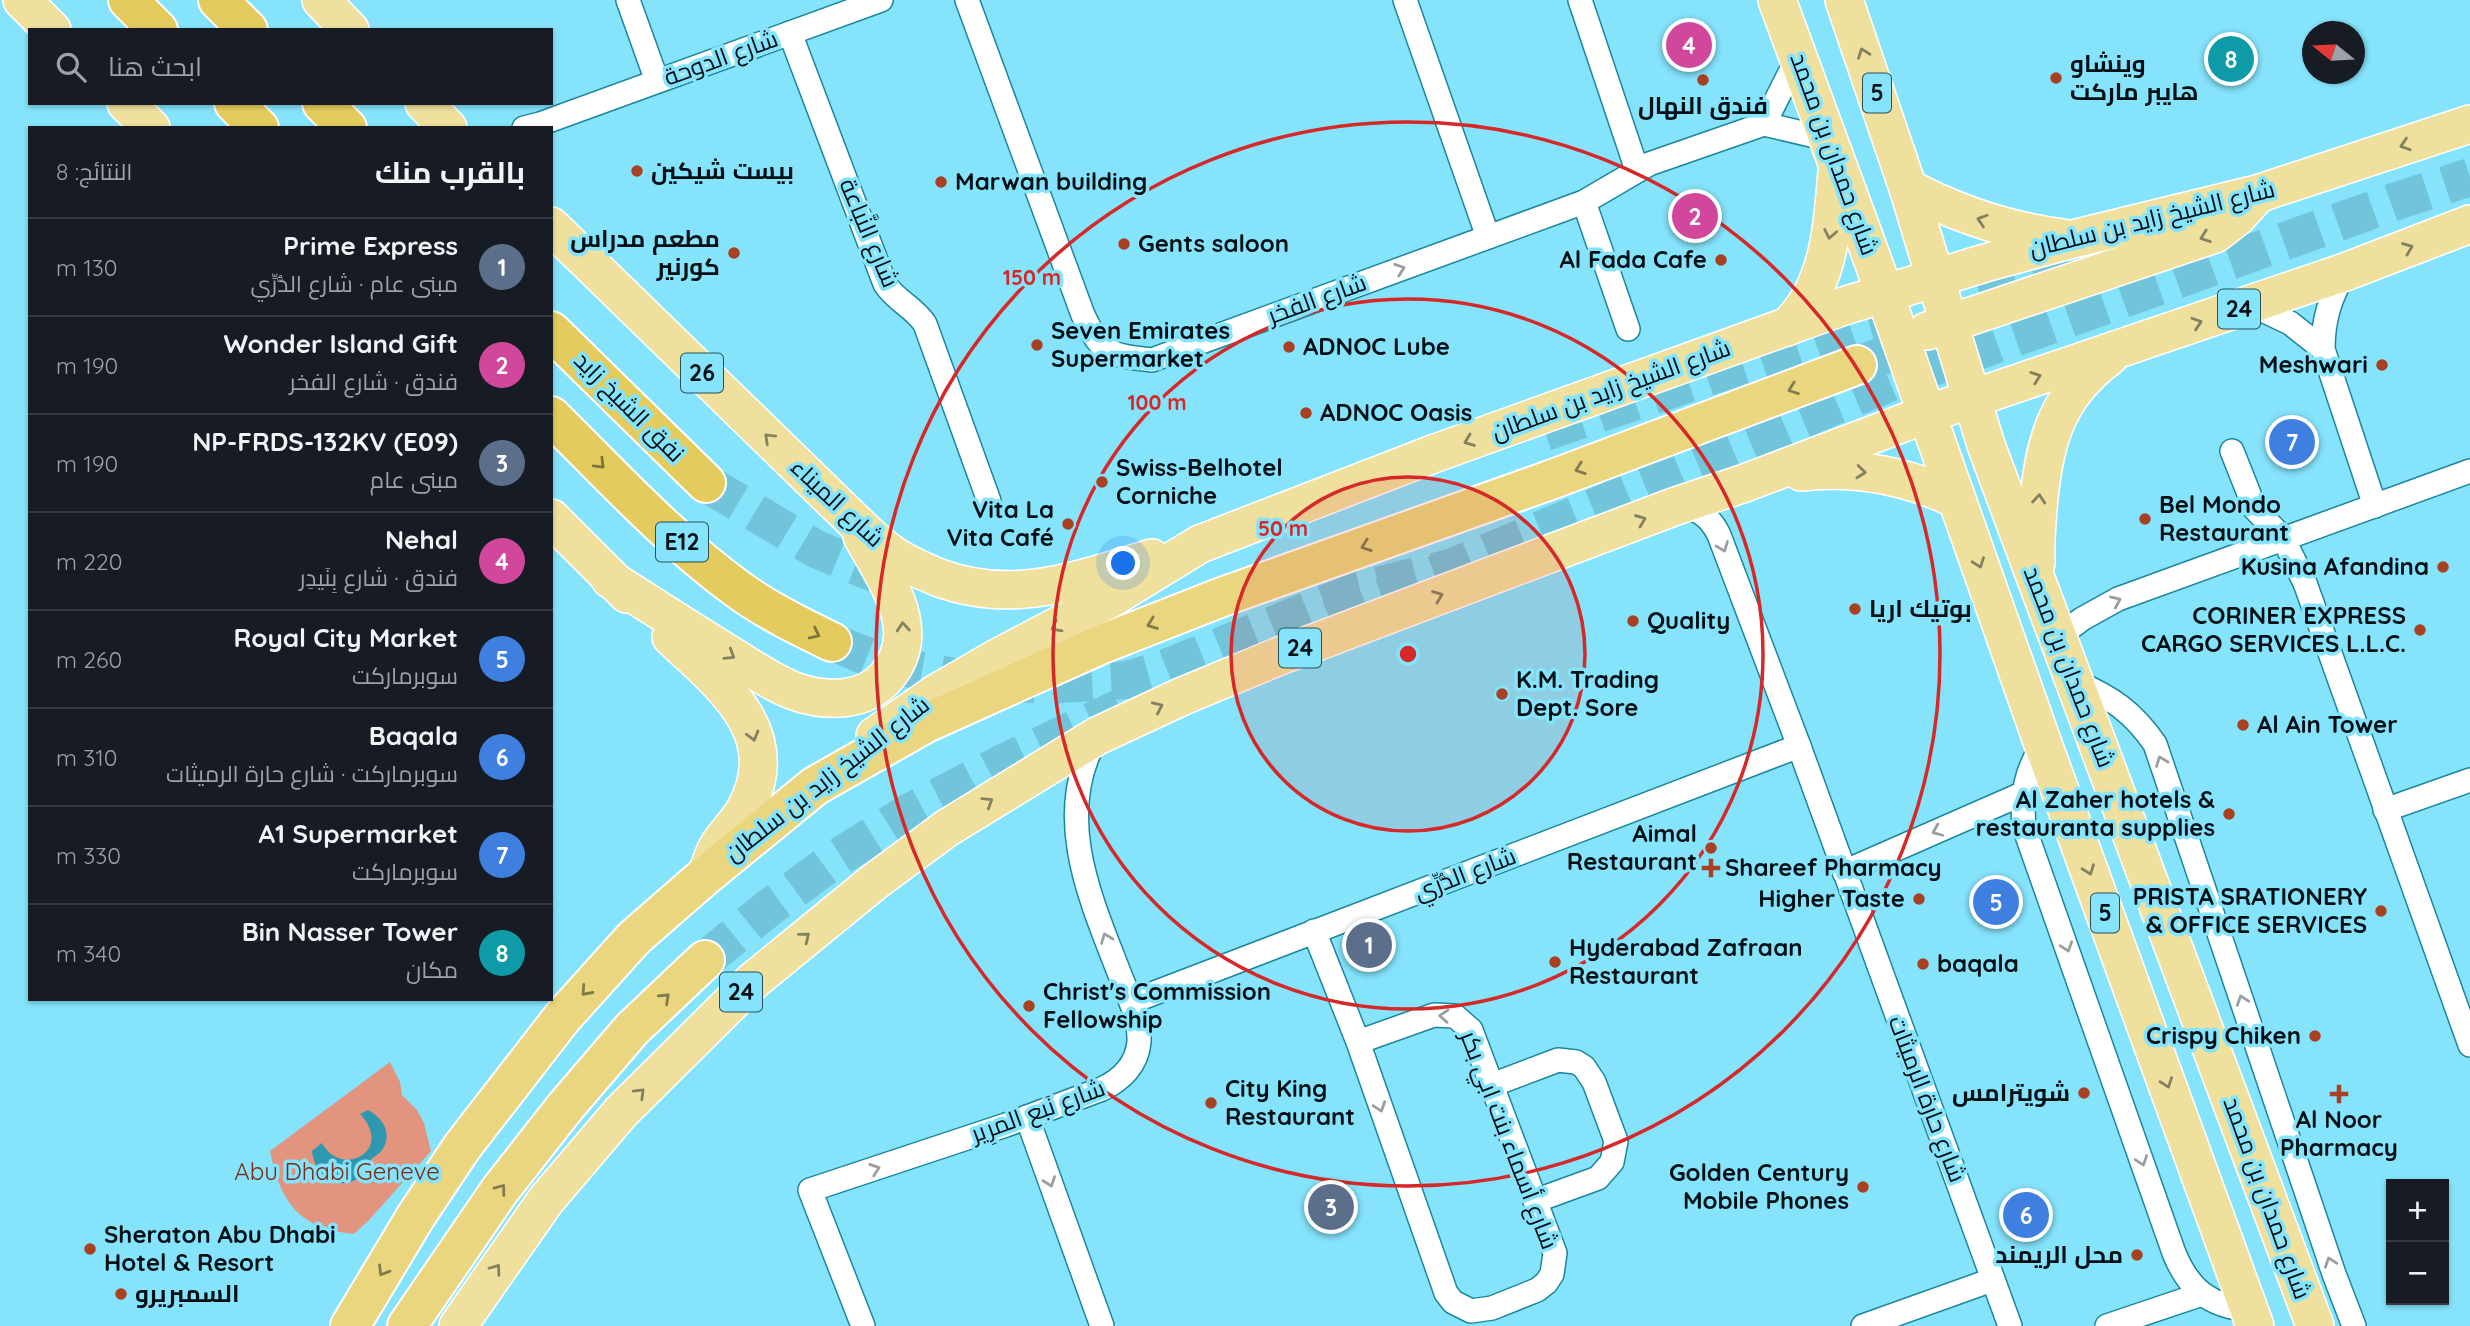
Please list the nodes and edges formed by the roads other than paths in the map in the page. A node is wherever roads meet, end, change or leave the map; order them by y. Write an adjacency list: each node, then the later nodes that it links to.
1 (22, 0): 13 (main road)
2 (128, 0): 14 (highway)
3 (218, 0): 15 (highway)
4 (321, 0): 16 (main road)
5 (628, 0): 19 (street)
6 (881, 0): 12 (street, شارع الدوحة)
7 (967, 0): 39 (street, شارع الفخر, one-way to 39)
8 (1405, 0): 39 (street)
9 (1580, 0): 33 (street)
10 (1777, 0): 18 (main road, شارع حمدان بن محمد / 5)
11 (1844, 0): 34 (main road, شارع حمدان بن محمد / 5, one-way to 11)
12 (824, 10): 17 (street, شارع الدوحة)
13 (50, 28)
14 (156, 28)
15 (246, 28)
16 (348, 28)
17 (790, 33): 19 (street, شارع الدوحة); 61 (street, شارع النَّباعة)
18 (1798, 57): 25 (street); 32 (main road, شارع حمدان بن محمد / 5)
19 (657, 81): 24 (street, شارع الدوحة)
20 (128, 105): 27 (main road)
21 (236, 105): 28 (highway)
22 (324, 105): 29 (highway)
23 (426, 105): 30 (main road)
24 (556, 122): 31 (street, شارع الدوحة)
25 (1764, 124): 32 (street); 33 (street, شارع الفخر)
26 (2470, 124): 35 (main road, شارع الشيخ زايد بن سلطان, one-way to 35)
27 (149, 126)
28 (257, 126)
29 (345, 126)
30 (446, 126)
31 (535, 126)
32 (1833, 152): 43 (main road, شارع حمدان بن محمد / 5); 46 (main road, one-way to 46)
33 (1637, 170): 36 (street, شارع الفخر)
34 (1908, 188): 40 (main road, one-way to 34); 42 (main road, شارع حمدان بن محمد / 5)
35 (2257, 194): 40 (main road, شارع الشيخ زايد بن سلطان); 45 (main road, one-way to 45)
36 (1584, 202): 39 (street, شارع الفخر); 47 (street)
37 (2470, 224): 41 (main road, 24, one-way to 37)
38 (553, 228): 65 (main road, شارع الميناء / 26, one-way to 38)
39 (1488, 237)
40 (2073, 239): 42 (main road, شارع الشيخ زايد بن سلطان)
41 (2345, 272): 44 (main road, 24); 50 (street)
42 (1936, 277): 43 (main road, شارع الشيخ زايد بن سلطان); 45 (main road, شارع حمدان بن محمد / 5)
43 (1884, 293): 46 (main road, شارع الشيخ زايد بن سلطان); 52 (main road, شارع حمدان بن محمد / 5)
44 (2252, 305): 49 (main road, 24, one-way to 44); 50 (street)
45 (1949, 322): 52 (main road); 53 (main road, شارع حمدان بن محمد / 5)
46 (1787, 327): 67 (main road, شارع الشيخ زايد بن سلطان, one-way to 67)
47 (1628, 329)
48 (553, 333): 58 (highway, نفق الشيخ زايد)
49 (2132, 344): 53 (main road, 24, one-way to 49); 69 (main road, one-way to 49)
50 (2323, 349): 63 (street)
51 (1857, 365): 77 (highway, one-way to 77)
52 (1909, 365): 54 (main road, شارع حمدان بن محمد / 5)
53 (1971, 400): 54 (main road, 24); 69 (main road, شارع حمدان بن محمد / 5)
54 (1927, 414): 59 (main road, 24); 60 (main road, شارع حمدان بن محمد / 5)
55 (553, 418): 71 (highway, E12, one-way to 71)
56 (2232, 451): 66 (street)
57 (2470, 471): 63 (street)
58 (706, 483)
59 (1745, 483): 60 (main road, one-way to 60); 62 (main road, 24)
60 (1956, 499): 74 (main road, شارع حمدان بن محمد / 5, one-way to 74)
61 (989, 501)
62 (1676, 506): 73 (main road, 24, one-way to 62); 75 (street, شارع حارة الرميثات, one-way to 75)
63 (2375, 506): 66 (street)
64 (553, 520): 68 (main road)
65 (853, 520): 67 (main road, شارع الميناء / 26); 68 (main road, one-way to 65)
66 (2283, 538): 70 (street, one-way to 66); 79 (street)
67 (1200, 544): 77 (main road, شارع الشيخ زايد بن سلطان, one-way to 77)
68 (610, 579): 81 (main road, one-way to 81)
69 (2039, 592): 70 (main road, شارع حمدان بن محمد / 5)
70 (2058, 637): 72 (main road, شارع حمدان بن محمد / 5)
71 (832, 642)
72 (2076, 682): 101 (main road, شارع حمدان بن محمد / 5); 102 (street, one-way to 72)
73 (1097, 736): 84 (street, شارع نَبع المرِير, one-way to 73); 95 (main road, 24, one-way to 73)
74 (2043, 744): 78 (street, شارع حمدان بن محمد); 92 (main road, شارع حمدان بن محمد / 5, one-way to 92)
75 (1799, 746): 80 (street, شارع حارة الرميثات); 82 (street, شارع الدُّرِّي)
76 (2470, 780): 79 (street)
77 (815, 786): 81 (highway, شارع الشيخ زايد بن سلطان)
78 (2022, 794): 80 (street, one-way to 80); 91 (street, شارع حمدان بن محمد, one-way to 91)
79 (2385, 810): 86 (street)
80 (1844, 872): 90 (street, شارع حارة الرميثات)
81 (705, 876): 93 (highway, شارع الشيخ زايد بن سلطان, one-way to 93)
82 (1314, 932): 84 (street, شارع الدُّرِّي); 85 (street, شارع أسماء بنت ابي بكر)
83 (705, 960): 94 (highway, one-way to 83)
84 (1131, 1002): 88 (street, شارع نَبع المرِير)
85 (1358, 1042): 87 (street, شارع أسماء بنت ابي بكر, one-way to 85); 89 (street, شارع أسماء بنت ابي بكر, one-way to 89)
86 (2470, 1045)
87 (1492, 1085): 89 (street, شارع أسماء بنت ابي بكر); 89 (street)
88 (1017, 1121): 96 (street, شارع نَبع المرِير, one-way to 88); 97 (street, one-way to 97)
89 (1535, 1201)
90 (1992, 1280): 98 (street); 99 (street, شارع حارة الرميثات)
91 (2202, 1294): 92 (street, شارع حمدان بن محمد); 100 (street)
92 (2252, 1318)
93 (350, 1326)
94 (407, 1326)
95 (458, 1326)
96 (863, 1326)
97 (1102, 1326)
98 (1863, 1326)
99 (2010, 1326)
100 (2107, 1326)
101 (2315, 1326)
102 (2354, 1326)

